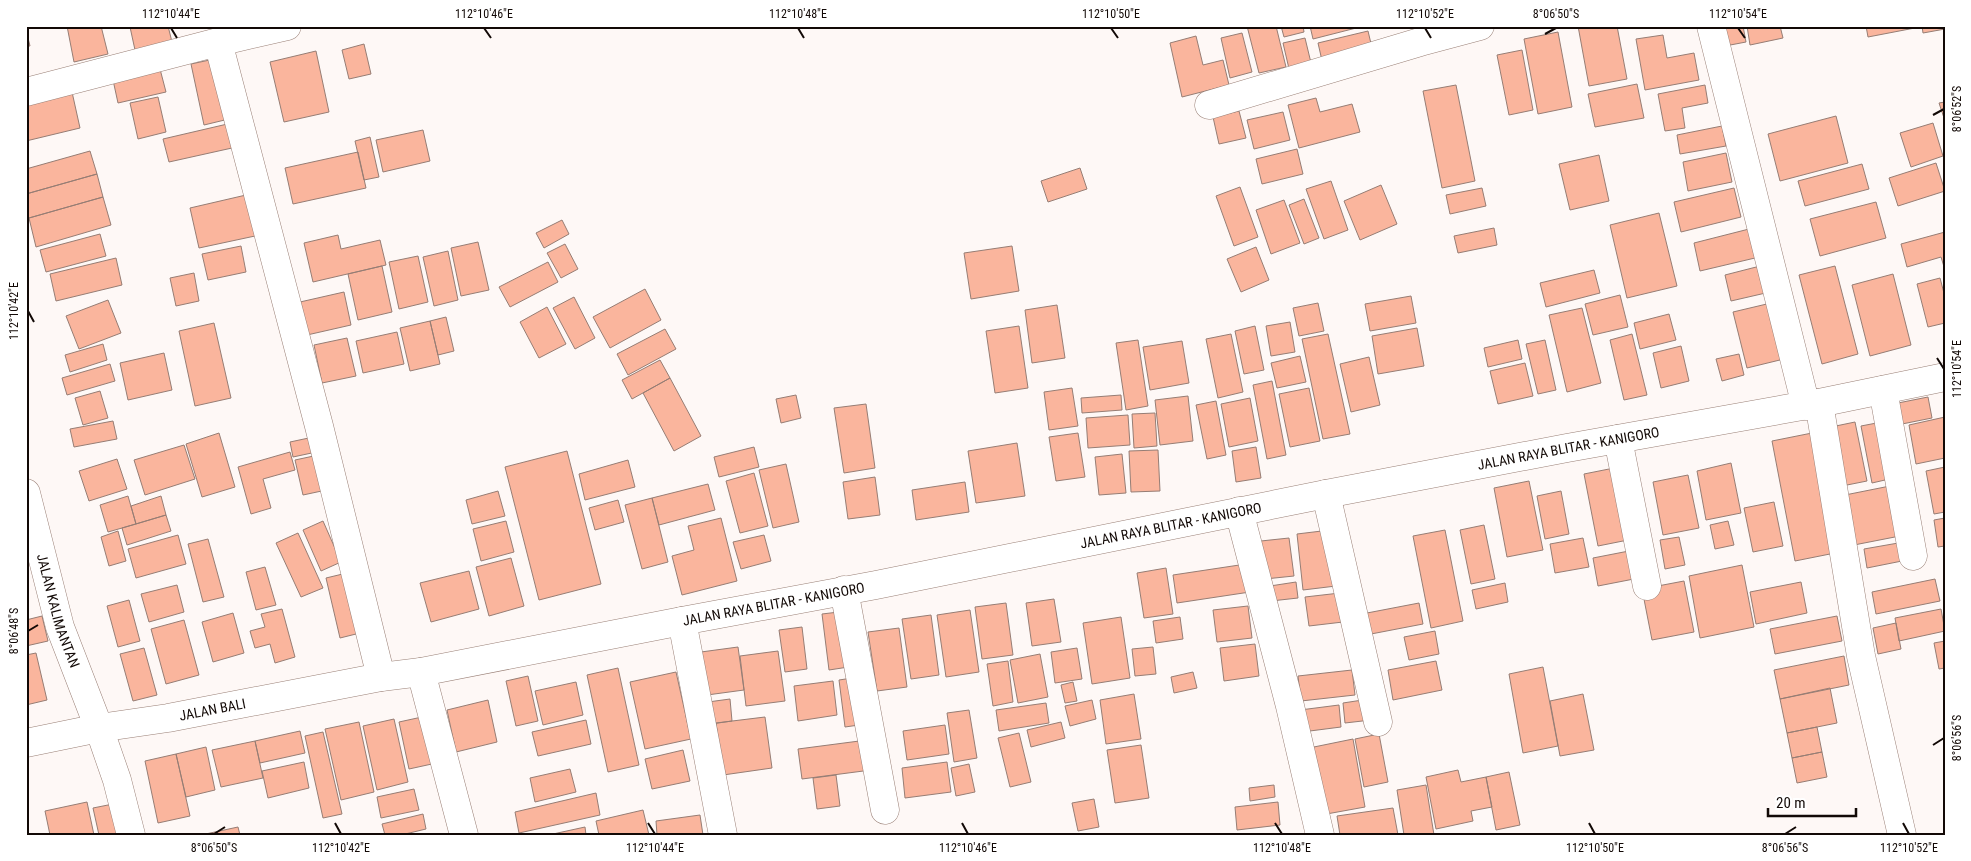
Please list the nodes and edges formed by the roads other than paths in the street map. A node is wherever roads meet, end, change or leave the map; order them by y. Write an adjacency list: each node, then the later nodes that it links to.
1 (286, 26): 4 (main road)
2 (1480, 26): 6 (main road)
3 (1711, 26): 9 (main road)
4 (218, 42): 5 (main road); 18 (main road)
5 (26, 92)
6 (1210, 105)
7 (1945, 377): 8 (main road, JALAN RAYA BLITAR - KANIGORO)
8 (1883, 390): 9 (main road, JALAN RAYA BLITAR - KANIGORO); 14 (main road)
9 (1812, 404): 10 (main road, JALAN RAYA BLITAR - KANIGORO); 27 (main road)
10 (1618, 439): 12 (main road, JALAN RAYA BLITAR - KANIGORO); 15 (main road)
11 (26, 493): 20 (main road, JALAN KALIMANTAN)
12 (1326, 494): 13 (main road, JALAN RAYA BLITAR - KANIGORO); 19 (main road)
13 (1238, 511): 16 (main road, JALAN RAYA BLITAR - KANIGORO); 26 (main road)
14 (1913, 556)
15 (1647, 586)
16 (844, 590): 17 (main road, JALAN RAYA BLITAR - KANIGORO); 22 (main road)
17 (682, 621): 18 (main road, JALAN RAYA BLITAR - KANIGORO); 25 (main road)
18 (400, 675): 20 (main road, JALAN BALI); 24 (main road)
19 (1378, 722)
20 (99, 728): 21 (main road, JALAN BALI); 23 (main road, JALAN KALIMANTAN)
21 (26, 743)
22 (886, 810)
23 (131, 835)
24 (464, 835)
25 (723, 835)
26 (1320, 835)
27 (1902, 835)

